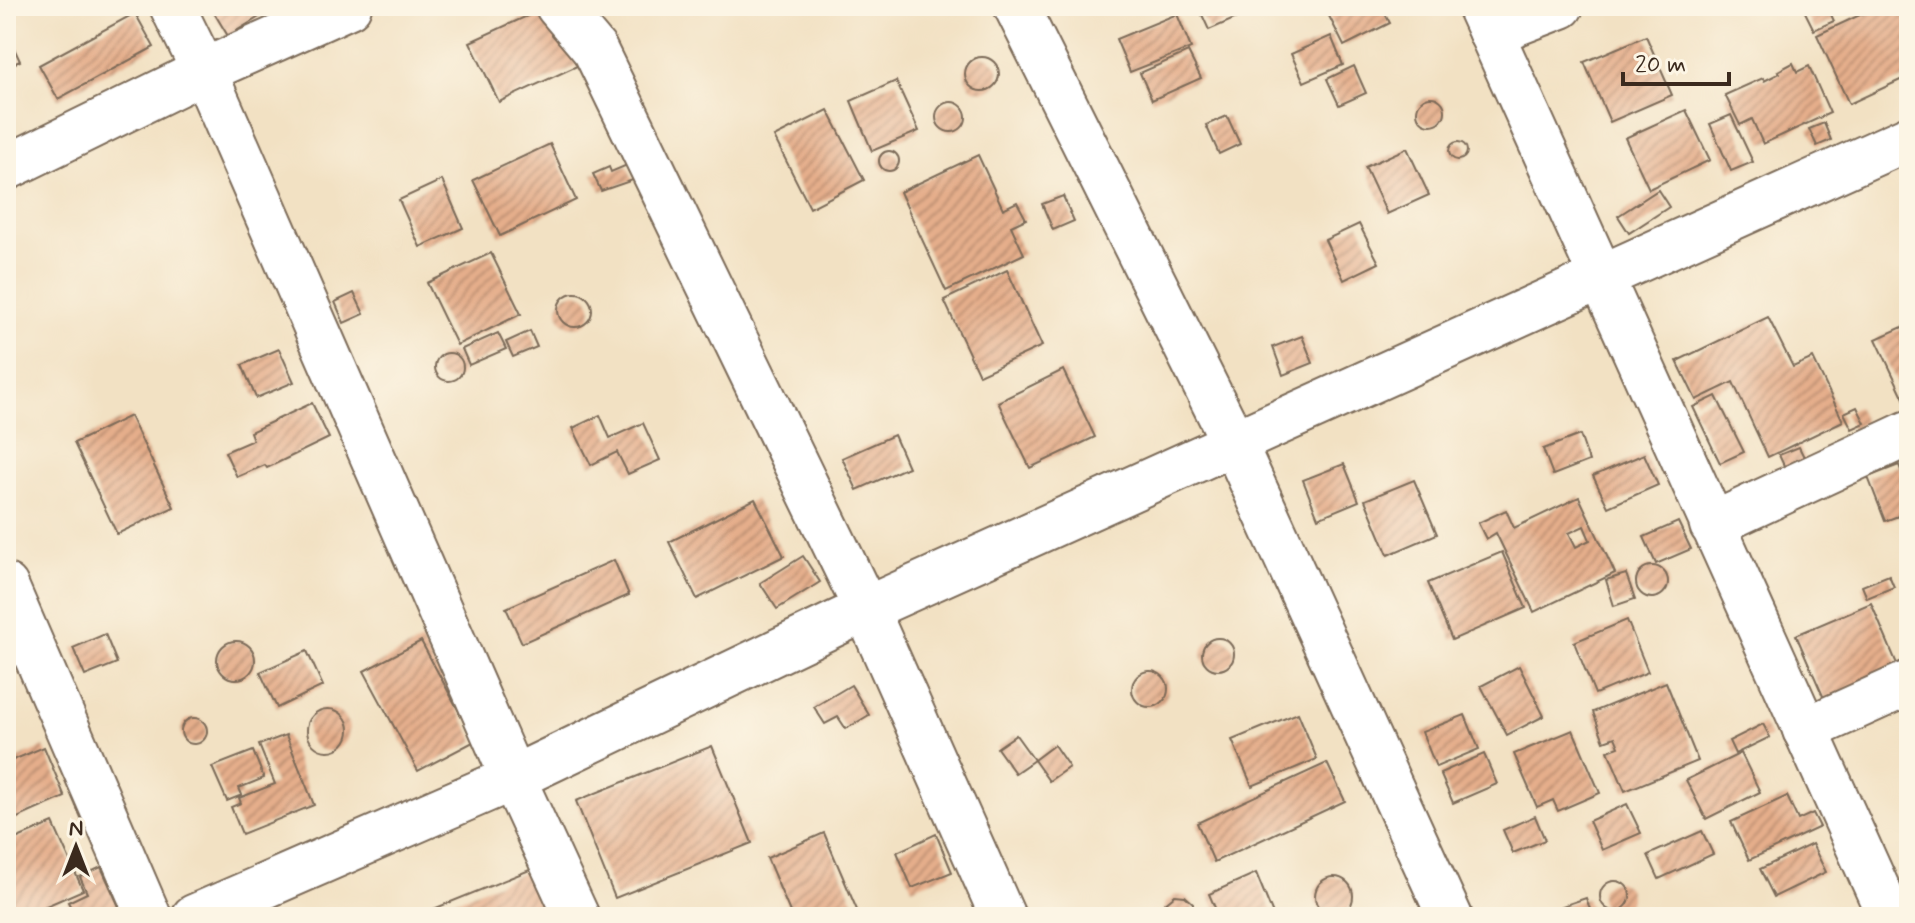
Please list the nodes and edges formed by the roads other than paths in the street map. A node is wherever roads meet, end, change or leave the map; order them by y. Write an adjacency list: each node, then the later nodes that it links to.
1 (172, 6): 9 (street)
2 (349, 6): 9 (street)
3 (558, 6): 8 (street)
4 (595, 6): 8 (street)
5 (1016, 6): 14 (street)
6 (1561, 6): 7 (street)
7 (1485, 20): 12 (street)
8 (595, 50): 17 (street)
9 (204, 71): 11 (street); 20 (street)
10 (1909, 138): 12 (street)
11 (6, 168)
12 (1600, 277): 14 (street); 15 (street)
13 (1909, 433): 15 (street)
14 (1234, 443): 17 (street); 25 (street)
15 (1712, 525): 19 (street)
16 (6, 586): 21 (street)
17 (866, 609): 20 (street); 24 (street)
18 (1909, 683): 19 (street)
19 (1805, 730): 26 (street)
20 (513, 778): 22 (street); 23 (street)
21 (149, 917)
22 (194, 917)
23 (577, 917)
24 (1003, 917)
25 (1450, 917)
26 (1890, 917)

